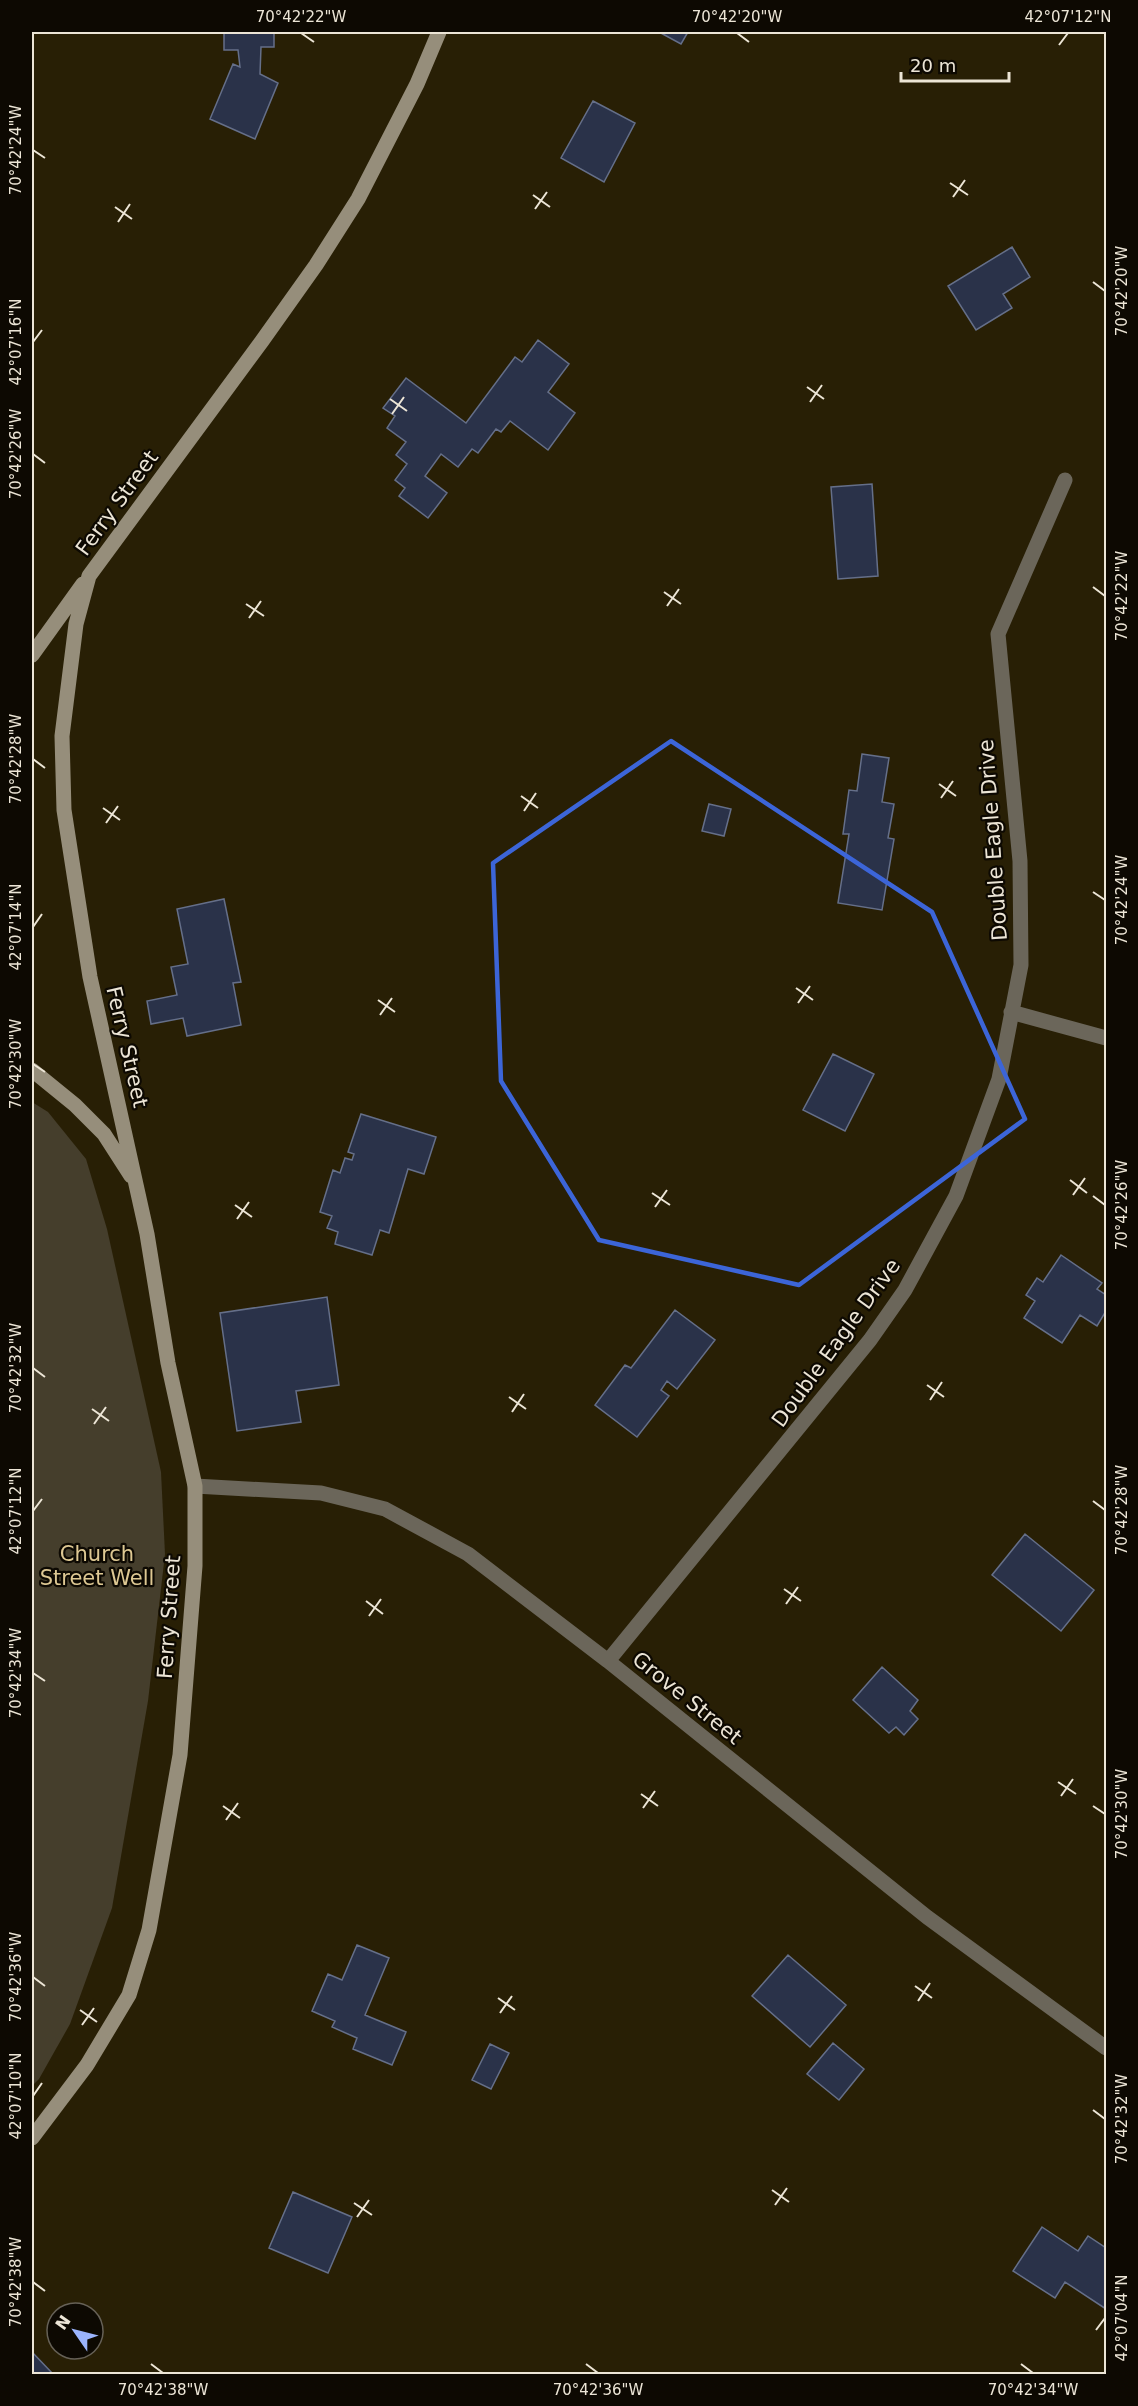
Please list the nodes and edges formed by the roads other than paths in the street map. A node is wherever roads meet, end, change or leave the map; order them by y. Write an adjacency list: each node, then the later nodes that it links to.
1 (439, 32): 3 (street, Ferry Street)
2 (1065, 480): 5 (street, Double Eagle Drive)
3 (89, 576): 4 (street); 8 (street, Ferry Street)
4 (32, 655)
5 (1011, 1012): 6 (street); 10 (street, Double Eagle Drive)
6 (1107, 1038)
7 (32, 1070): 8 (street)
8 (136, 1184): 9 (street, Ferry Street)
9 (195, 1486): 10 (street, Grove Street); 12 (street, Ferry Street)
10 (608, 1661): 11 (street, Grove Street)
11 (1107, 2048)
12 (32, 2138)

